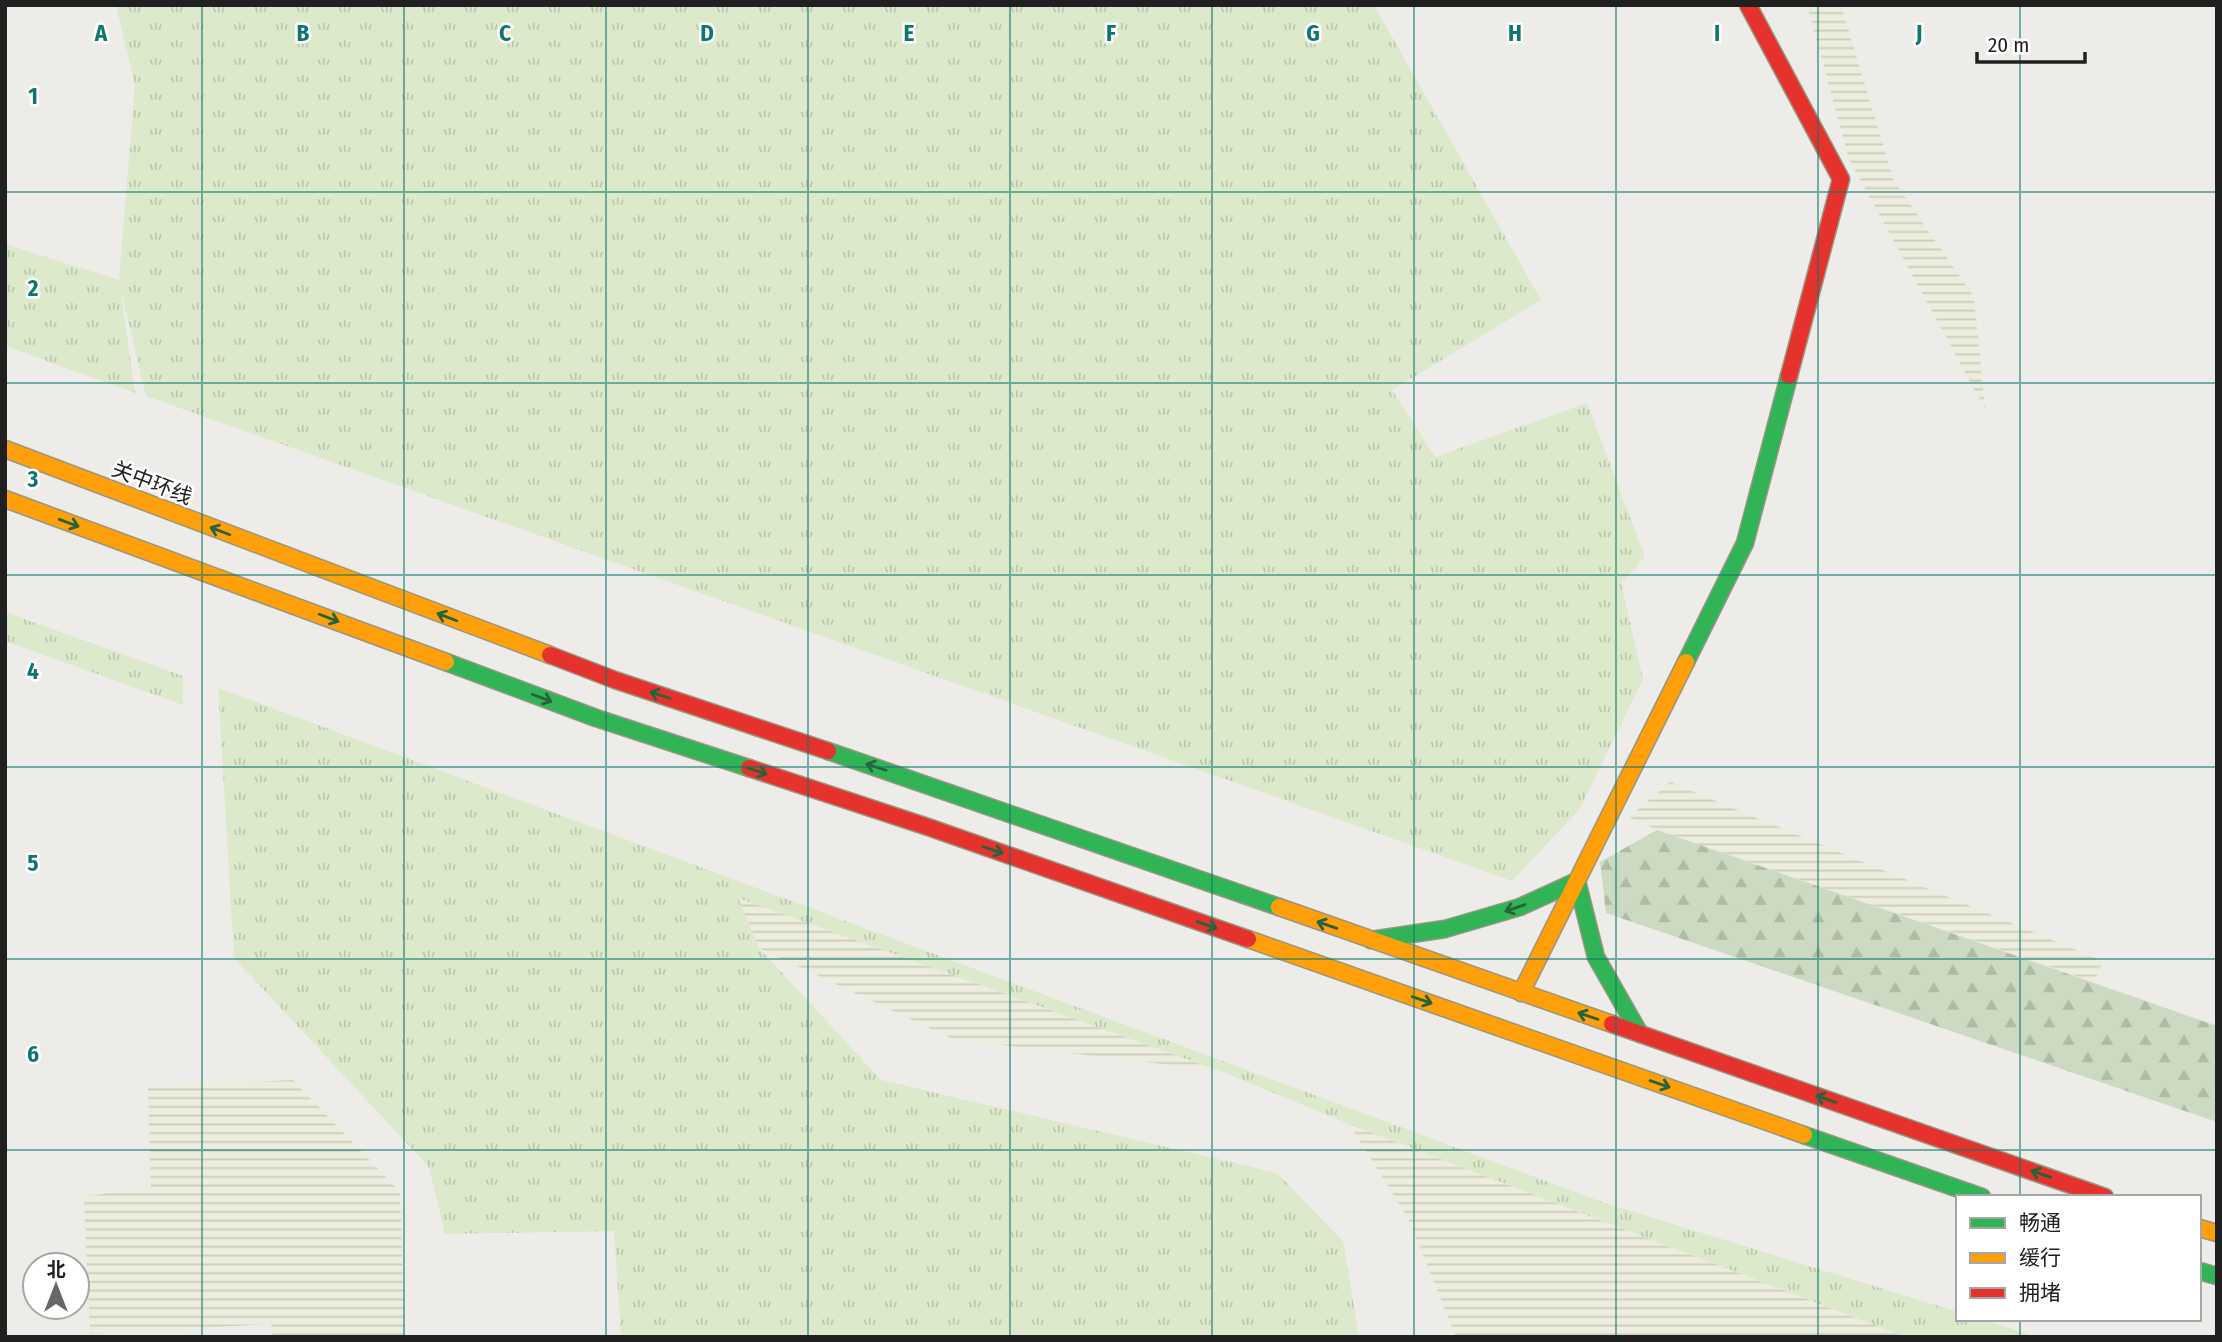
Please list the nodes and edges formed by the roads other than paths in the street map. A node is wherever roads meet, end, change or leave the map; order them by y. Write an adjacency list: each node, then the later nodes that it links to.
1 (1748, 5): 4 (main road)
2 (5, 449): 5 (main road, 关中环线, one-way to 2)
3 (5, 499): 8 (main road, one-way to 8)
4 (1577, 880): 5 (main road, one-way to 5); 6 (main road); 7 (main road)
5 (1371, 940): 6 (main road, 关中环线)
6 (1521, 993): 7 (main road, 关中环线, one-way to 6)
7 (1640, 1034): 9 (main road, 关中环线, one-way to 7)
8 (1976, 1195)
9 (2099, 1195)

